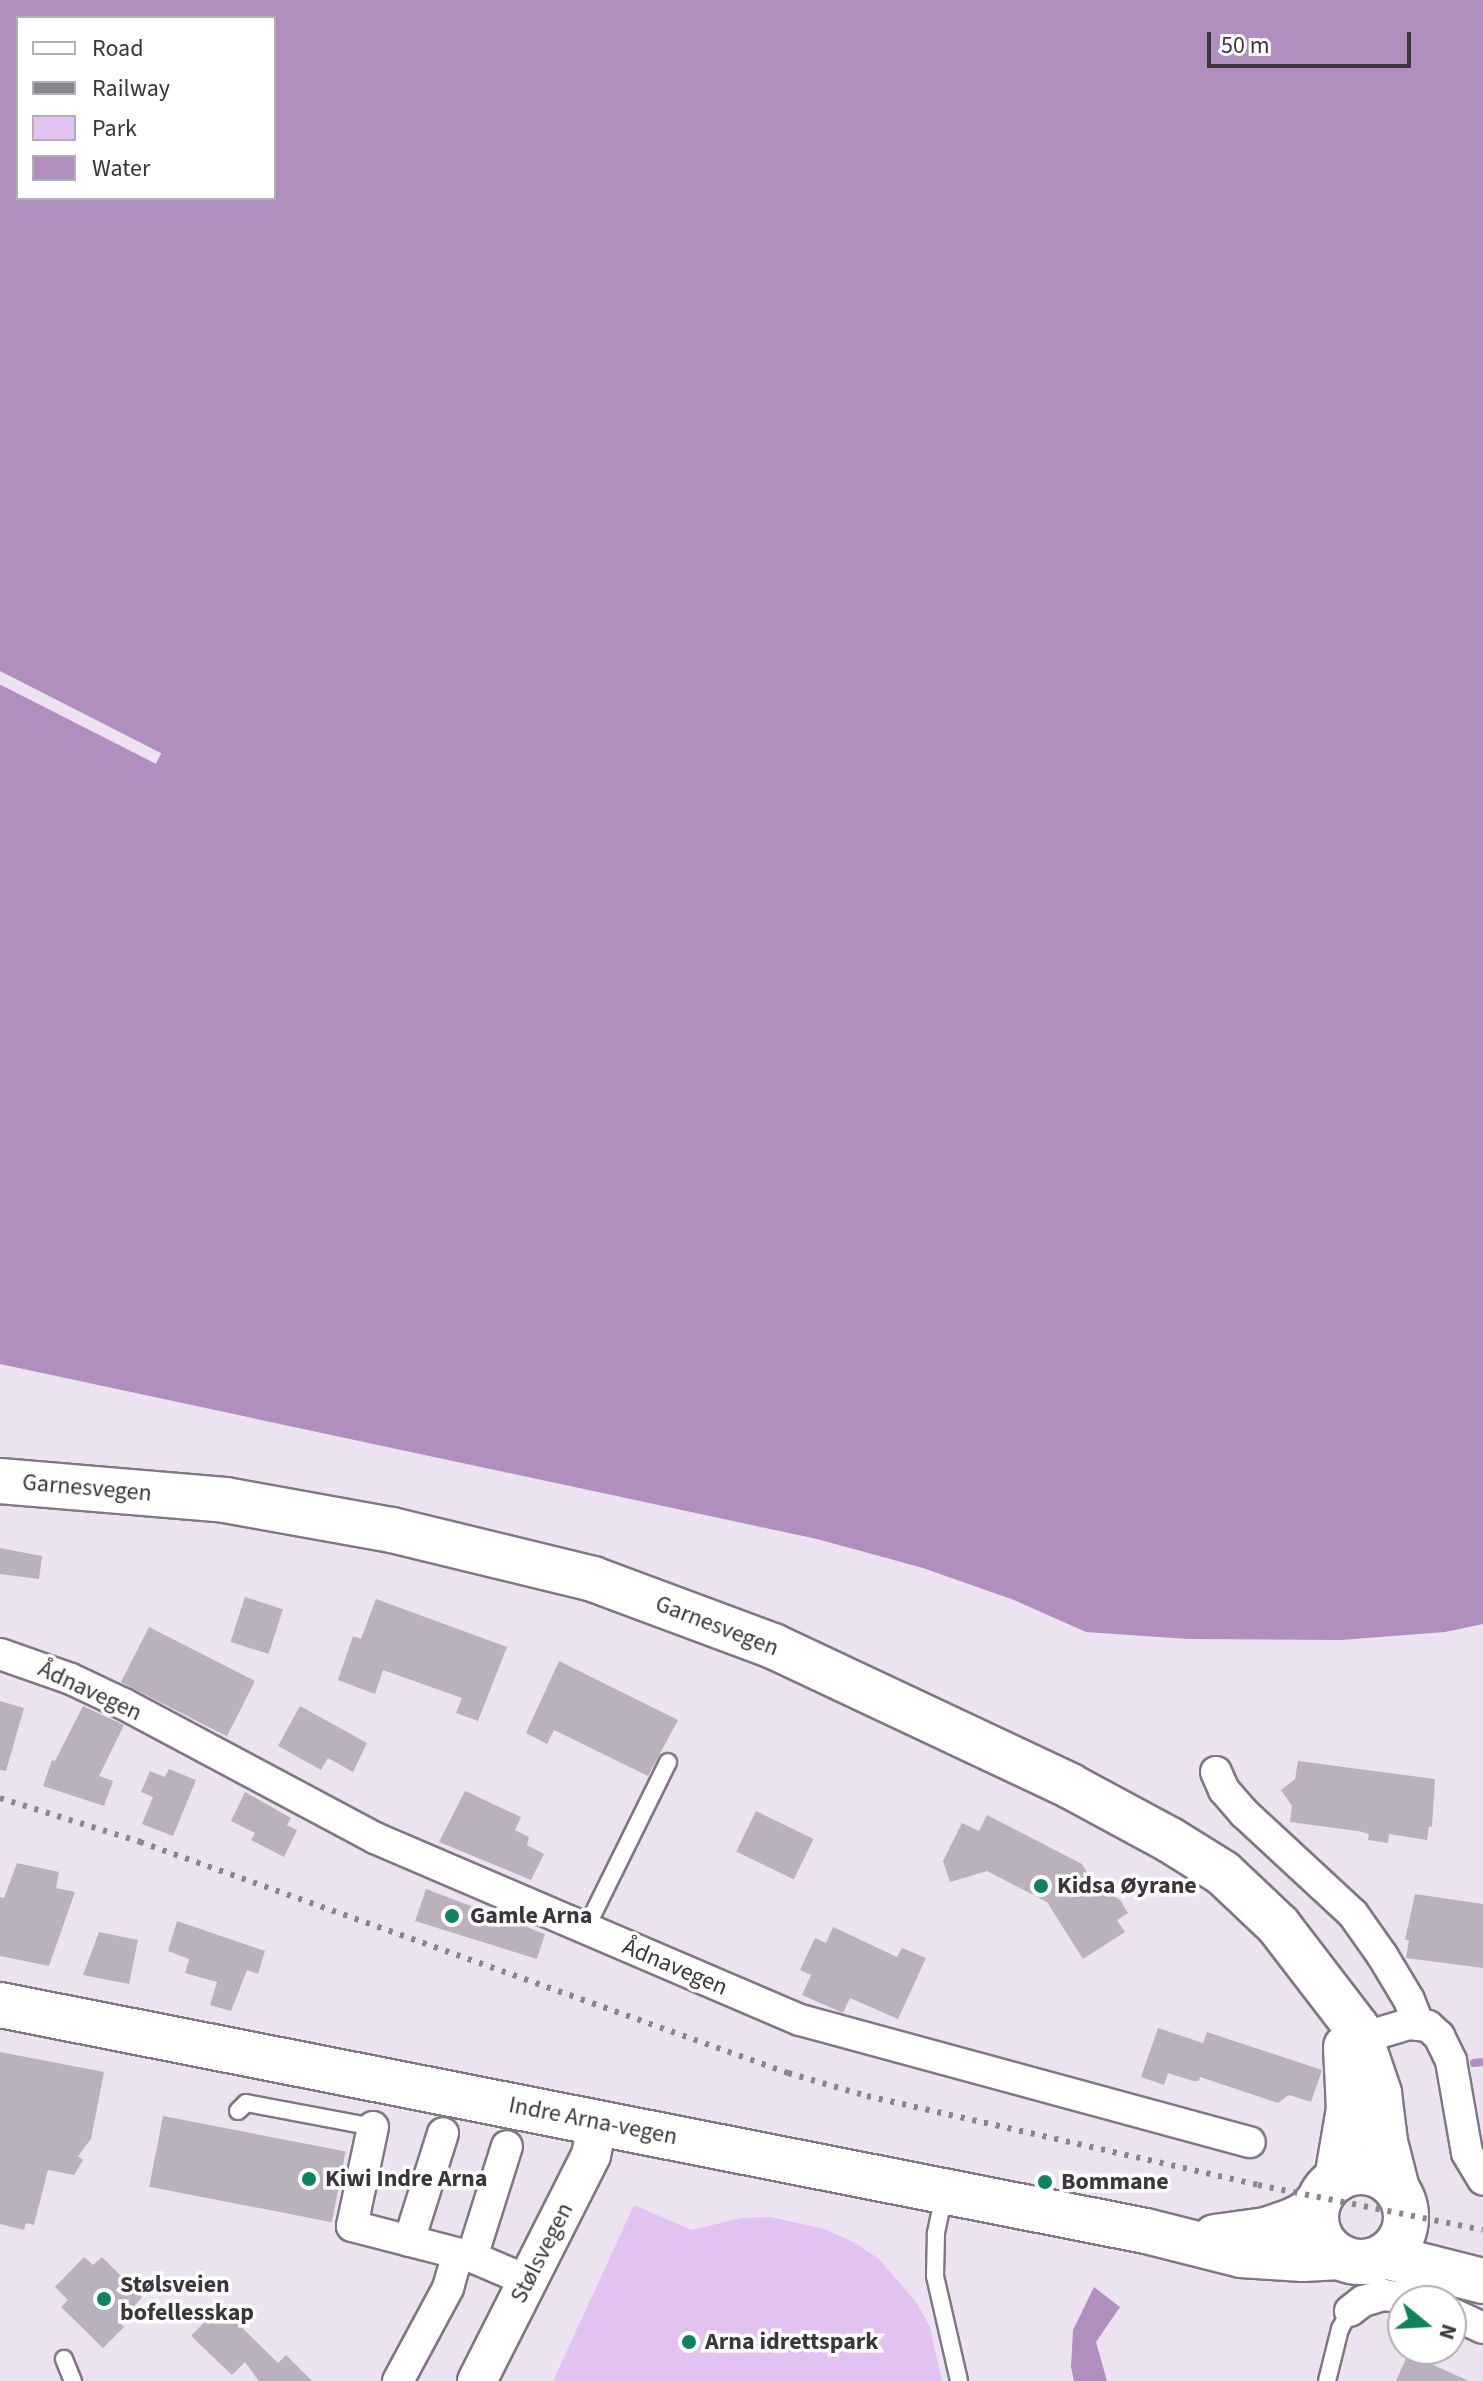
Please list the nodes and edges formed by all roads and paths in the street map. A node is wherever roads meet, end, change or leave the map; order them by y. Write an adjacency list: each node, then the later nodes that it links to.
1 (0, 1481): 8 (main road, Garnesvegen)
2 (0, 1654): 5 (street, Ådnavegen)
3 (668, 1762): 5 (lane)
4 (1216, 1772): 7 (street)
5 (586, 1928): 13 (street, Ådnavegen)
6 (0, 2005): 10 (main road, Indre Arna-vegen)
7 (1419, 2025): 8 (street); 15 (street)
8 (1347, 2028): 16 (main road); 18 (main road, Garnesvegen)
9 (238, 2111): 11 (lane)
10 (598, 2121): 17 (main road, Indre Arna-vegen); 24 (street, Stølsvegen)
11 (373, 2127): 20 (street)
12 (443, 2133): 20 (street)
13 (1250, 2142)
14 (507, 2146): 21 (street)
15 (1483, 2180)
16 (1328, 2190): 18 (main road); 19 (main road, Indre Arna-vegen); 22 (main road)
17 (945, 2192): 19 (main road, Indre Arna-vegen); 32 (lane)
18 (1401, 2200): 22 (main road); 23 (main road)
19 (1185, 2240): 22 (main road, Indre Arna-vegen)
20 (409, 2241): 21 (street)
21 (465, 2255): 24 (street); 30 (street)
22 (1362, 2256): 25 (main road)
23 (1483, 2266)
24 (528, 2281): 31 (street, Stølsvegen)
25 (1483, 2281)
26 (1387, 2295): 27 (street)
27 (1350, 2311): 33 (lane)
28 (64, 2359): 29 (lane)
29 (73, 2381)
30 (398, 2381)
31 (477, 2381)
32 (959, 2381)
33 (1327, 2381)

